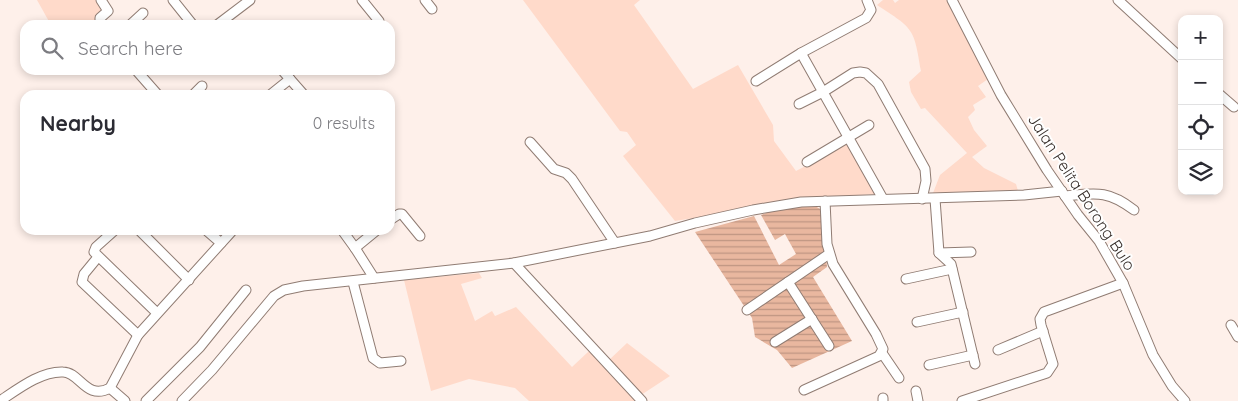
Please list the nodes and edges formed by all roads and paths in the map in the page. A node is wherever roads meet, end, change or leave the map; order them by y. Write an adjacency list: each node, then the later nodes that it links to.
1 (101, 0): 11 (street)
2 (173, 0): 13 (street)
3 (250, 0): 14 (street)
4 (362, 0): 15 (street)
5 (425, 0): 9 (street)
6 (867, 0): 16 (street)
7 (952, 0): 35 (street, Jalan Pelita Borong Bulo)
8 (1118, 0): 17 (street)
9 (432, 9)
10 (143, 13): 12 (street)
11 (100, 20)
12 (135, 20)
13 (189, 20)
14 (224, 20)
15 (378, 20)
16 (801, 54): 21 (street); 27 (street)
17 (1178, 55)
18 (140, 75): 23 (street)
19 (286, 75): 20 (street)
20 (290, 79): 25 (street); 26 (street)
21 (756, 81)
22 (202, 86): 24 (street)
23 (153, 90)
24 (198, 90)
25 (276, 90)
26 (300, 90)
27 (823, 92): 29 (street); 32 (street); 37 (street)
28 (1223, 97): 30 (street)
29 (799, 104)
30 (1234, 107)
31 (869, 125): 32 (street)
32 (848, 138): 34 (street); 36 (street)
33 (530, 142): 50 (street)
34 (807, 162)
35 (1064, 194): 38 (street); 40 (street); 63 (street, Jalan Pelita Borong Bulo)
36 (883, 199): 37 (street); 39 (street)
37 (922, 199): 38 (street)
38 (935, 199): 53 (street)
39 (825, 201): 50 (street); 54 (street)
40 (1134, 210)
41 (395, 217): 48 (street)
42 (109, 235): 55 (street)
43 (144, 235): 59 (street)
44 (212, 235): 49 (street)
45 (228, 235): 49 (street)
46 (346, 235): 51 (street)
47 (371, 235): 51 (street)
48 (420, 236)
49 (221, 243): 59 (street)
50 (615, 243): 56 (street)
51 (355, 248): 58 (street)
52 (971, 252): 53 (street)
53 (939, 253): 57 (street)
54 (829, 254): 62 (street); 77 (street)
55 (98, 257): 67 (street); 72 (street)
56 (514, 263): 58 (street); 88 (street)
57 (952, 269): 60 (street); 66 (street)
58 (374, 278): 61 (street)
59 (189, 280): 67 (street)
60 (906, 280)
61 (353, 282): 78 (street); 87 (street)
62 (788, 282): 65 (street); 68 (street)
63 (1123, 282): 71 (street); 91 (street, Jalan Pelita Borong Bulo)
64 (246, 290): 86 (street)
65 (747, 310)
66 (963, 312): 69 (street); 79 (street)
67 (157, 313): 72 (street)
68 (812, 319): 74 (street); 75 (street)
69 (917, 322)
70 (1231, 325): 73 (street)
71 (1043, 331): 76 (street); 90 (street)
72 (138, 336): 81 (street)
73 (1238, 337)
74 (775, 342)
75 (829, 346)
76 (998, 350)
77 (882, 353): 80 (street); 82 (street)
78 (401, 361)
79 (930, 365)
80 (899, 378)
81 (110, 388): 84 (street); 85 (street)
82 (804, 390)
83 (916, 391): 89 (street)
84 (0, 401)
85 (125, 401)
86 (146, 401)
87 (182, 401)
88 (642, 401)
89 (918, 401)
90 (962, 401)
91 (1184, 401)

